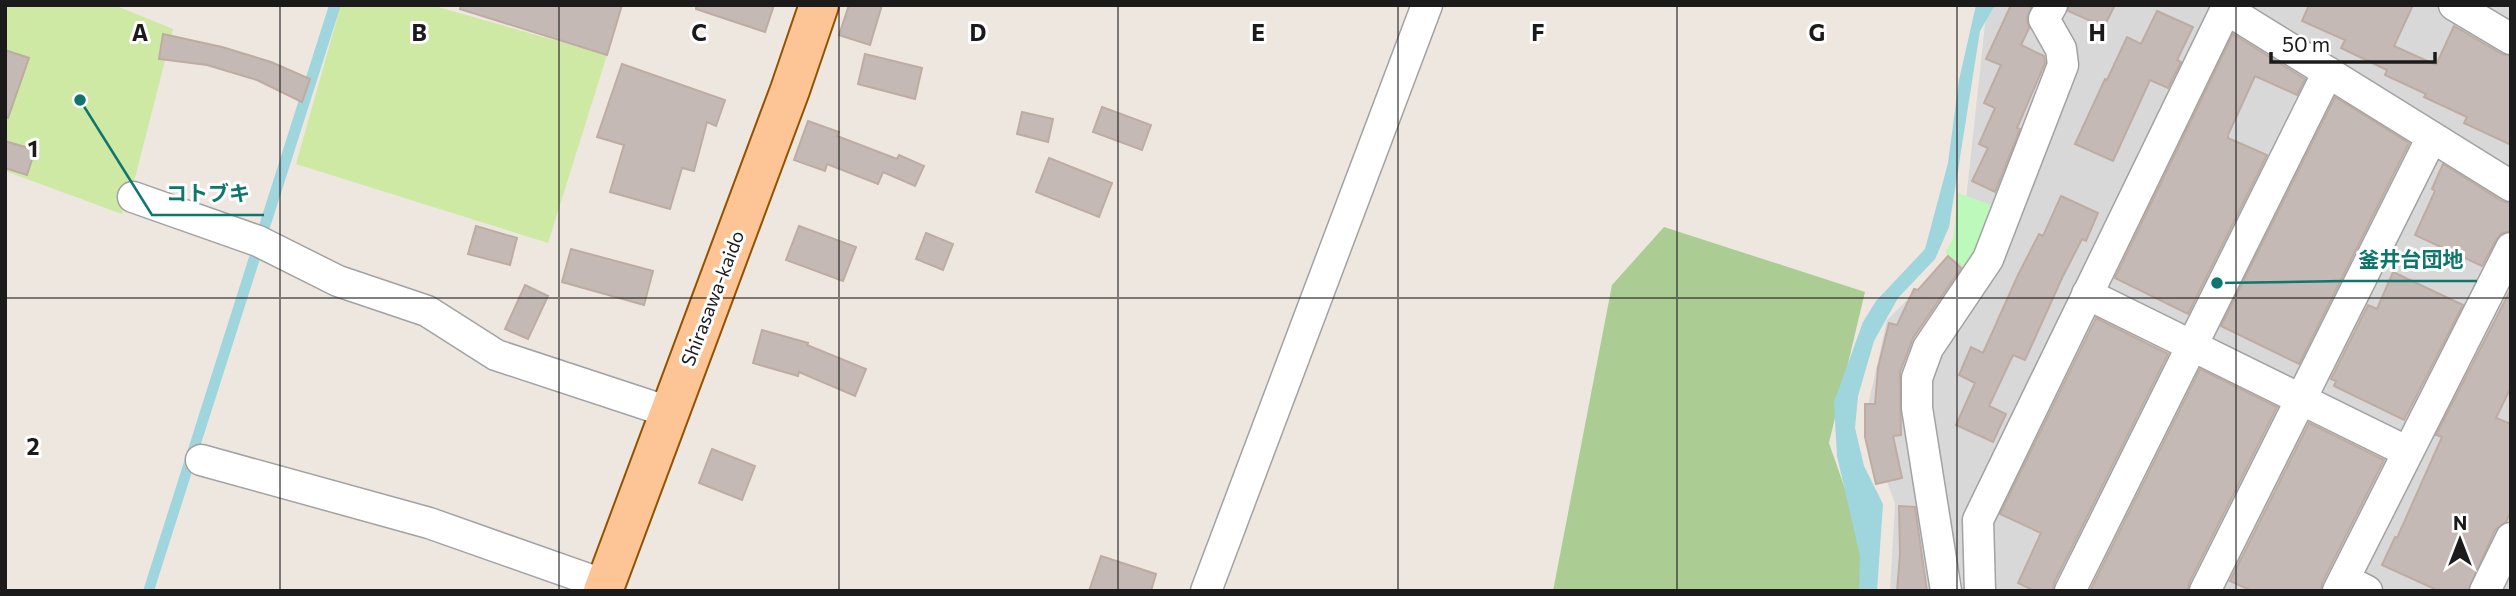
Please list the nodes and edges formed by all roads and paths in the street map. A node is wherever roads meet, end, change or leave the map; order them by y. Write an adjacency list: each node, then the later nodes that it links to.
1 (819, 5): 14 (main road, Shirasawa-kaido)
2 (1427, 5): 21 (street)
3 (2052, 5): 17 (street)
4 (2455, 5): 5 (street)
5 (2511, 38)
6 (2328, 72): 7 (street); 11 (street); 12 (street)
7 (2432, 137): 8 (street); 13 (street)
8 (2511, 186)
9 (133, 197): 14 (street)
10 (2511, 248): 15 (street)
11 (2087, 294): 12 (street); 24 (street)
12 (2192, 346): 13 (street); 25 (street)
13 (2301, 399): 15 (street); 26 (street)
14 (669, 412): 20 (main road, Shirasawa-kaido)
15 (2408, 452): 19 (street)
16 (201, 460): 20 (street)
17 (1931, 506): 22 (street); 23 (street)
18 (2511, 538): 27 (street)
19 (2350, 587)
20 (604, 588)
21 (1206, 591)
22 (1946, 591)
23 (1969, 591)
24 (1980, 591)
25 (2070, 591)
26 (2205, 591)
27 (2485, 591)

